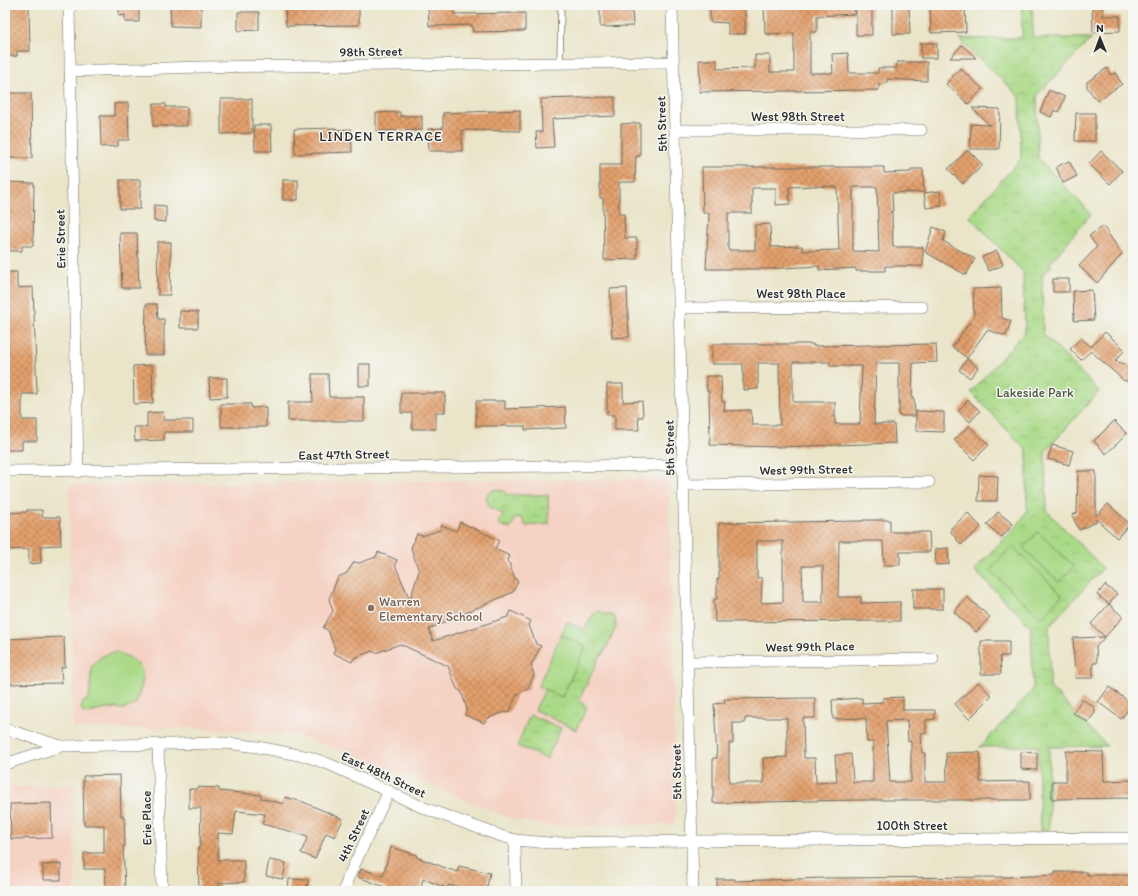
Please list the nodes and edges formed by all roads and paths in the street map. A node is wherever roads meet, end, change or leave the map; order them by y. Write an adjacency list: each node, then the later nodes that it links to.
1 (69, 5): 6 (street, Erie Street)
2 (561, 5): 5 (lane)
3 (672, 5): 4 (street, 5th Street)
4 (673, 62): 5 (street, 98th Street); 7 (street, 5th Street)
5 (560, 63): 6 (street, 98th Street)
6 (70, 70): 13 (street, Erie Street)
7 (675, 130): 8 (street, West 98th Street); 10 (street, 5th Street)
8 (921, 130)
9 (922, 307): 10 (street, West 98th Place)
10 (680, 308): 11 (street, 5th Street)
11 (683, 465): 13 (street, East 47th Street); 15 (street, 5th Street)
12 (5, 472): 13 (street, East 47th Street)
13 (78, 472)
14 (929, 482): 15 (street, West 99th Street)
15 (684, 485): 17 (street, 5th Street)
16 (933, 659): 17 (street, West 99th Place)
17 (687, 662): 25 (street, 5th Street)
18 (5, 729): 20 (street, East 48th Street)
19 (158, 744): 20 (street, East 48th Street); 22 (street, East 48th Street); 26 (street, Erie Place)
20 (61, 746): 21 (street, East 48th Street)
21 (5, 764)
22 (389, 791): 24 (street, East 48th Street); 27 (street, 4th Street)
23 (1133, 838): 25 (street, 100th Street)
24 (515, 840): 25 (street, East 48th Street); 28 (street)
25 (691, 840): 29 (street, 5th Street)
26 (162, 891)
27 (344, 891)
28 (516, 891)
29 (693, 891)

